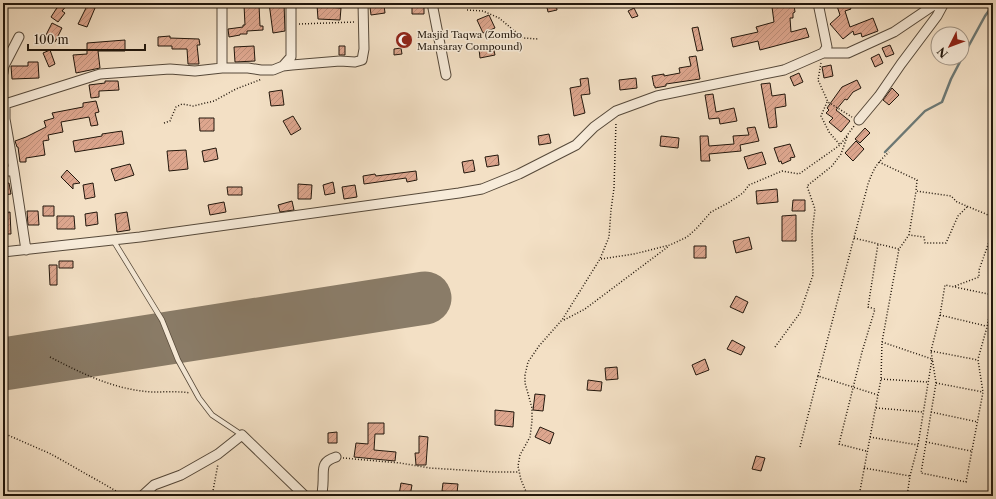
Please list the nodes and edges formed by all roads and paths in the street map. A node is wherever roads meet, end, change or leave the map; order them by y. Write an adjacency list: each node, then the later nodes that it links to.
1 (222, 3): 19 (street)
2 (291, 3): 14 (street)
3 (363, 3): 13 (street)
4 (432, 3): 22 (street)
5 (584, 3): 10 (path)
6 (762, 3): 11 (path)
7 (818, 3): 17 (street)
8 (937, 3): 17 (street)
9 (944, 3): 26 (street)
10 (587, 7)
11 (740, 7)
12 (467, 10): 16 (path)
13 (363, 22): 14 (path); 18 (street)
14 (292, 24): 18 (street)
15 (19, 37): 21 (street)
16 (539, 39)
17 (823, 53): 24 (path); 25 (street)
18 (283, 66): 20 (street)
19 (222, 68): 20 (street); 23 (street)
20 (273, 70): 27 (path)
21 (3, 73)
22 (446, 75)
23 (4, 102): 33 (street)
24 (828, 102): 26 (path); 29 (path)
25 (616, 111): 40 (street); 46 (path)
26 (859, 120): 28 (path)
27 (164, 123)
28 (847, 135): 29 (path); 52 (path)
29 (840, 145): 42 (path)
30 (889, 152): 31 (path)
31 (878, 162): 34 (path); 39 (path)
32 (3, 171): 33 (street)
33 (14, 171): 44 (street)
34 (916, 191): 35 (path); 38 (path)
35 (967, 207): 36 (path); 38 (path)
36 (993, 217)
37 (993, 231): 47 (path)
38 (909, 235): 43 (path)
39 (854, 238): 41 (path); 57 (path)
40 (113, 240): 44 (street); 64 (lane)
41 (878, 244): 43 (path); 61 (path)
42 (670, 245): 46 (path); 49 (path)
43 (899, 249): 51 (path)
44 (26, 250): 45 (street)
45 (3, 252)
46 (600, 259): 49 (path)
47 (953, 287): 48 (path); 50 (path)
48 (940, 315): 50 (path); 53 (path)
49 (562, 320): 80 (path)
50 (987, 326): 56 (path)
51 (882, 342): 55 (path); 58 (path)
52 (775, 348)
53 (931, 351): 55 (path); 56 (path)
54 (50, 357): 64 (path)
55 (932, 359): 59 (path); 60 (path)
56 (978, 360): 62 (path)
57 (818, 376): 61 (path); 74 (path)
58 (881, 379): 59 (path); 63 (path)
59 (928, 382): 66 (path)
60 (936, 382): 62 (path); 67 (path)
61 (854, 387): 63 (path); 76 (path)
62 (983, 392): 68 (path)
63 (878, 395): 65 (path)
64 (199, 398): 70 (lane)
65 (876, 408): 66 (path); 71 (path)
66 (924, 412): 73 (path)
67 (931, 412): 68 (path); 72 (path)
68 (978, 422): 75 (path)
69 (3, 433): 82 (path)
70 (242, 435): 77 (street); 85 (street)
71 (870, 437): 73 (path); 76 (path)
72 (926, 442): 75 (path); 75 (path)
73 (918, 445): 81 (path)
74 (800, 447)
75 (972, 451)
76 (867, 452): 79 (path)
77 (218, 454): 83 (street); 84 (path)
78 (336, 457): 80 (path); 86 (street)
79 (864, 468): 81 (path); 88 (path)
80 (518, 472): 87 (path)
81 (910, 476): 89 (path)
82 (125, 496)
83 (142, 496)
84 (212, 496)
85 (305, 496)
86 (322, 496)
87 (528, 496)
88 (859, 496)
89 (907, 496)

